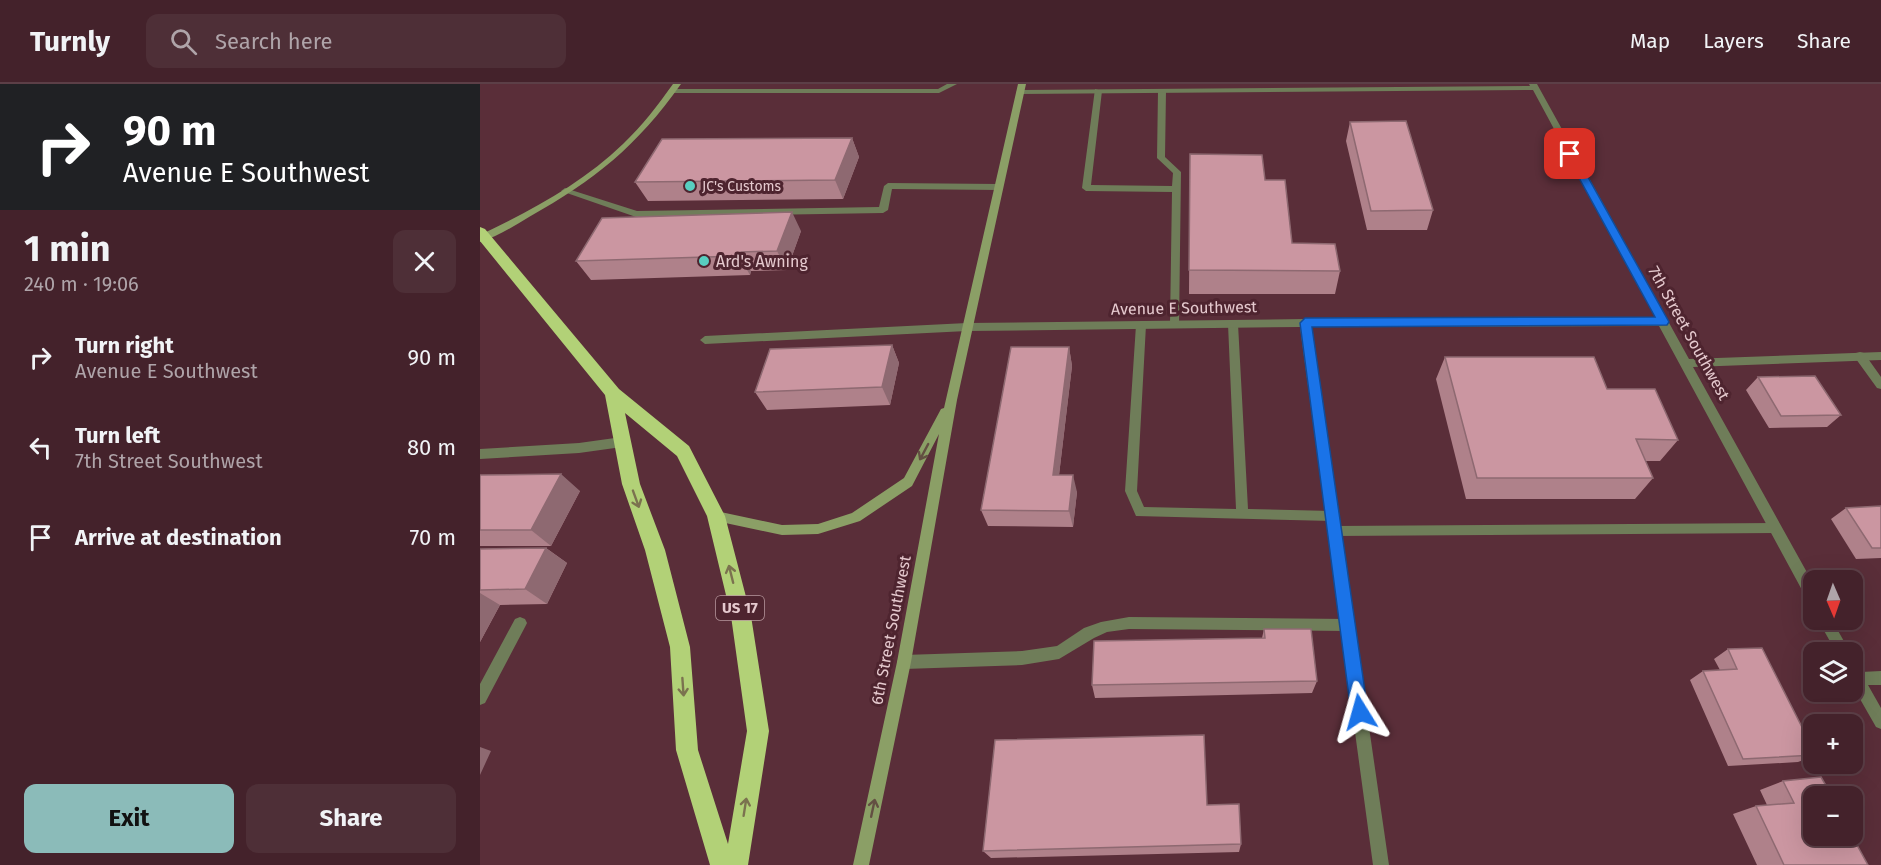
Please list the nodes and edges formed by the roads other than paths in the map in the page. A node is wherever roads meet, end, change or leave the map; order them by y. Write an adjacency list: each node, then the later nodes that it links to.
1 (953, 84): 4 (street)
2 (1534, 86): 7 (street); 12 (street, 7th Street Southwest)
3 (674, 88): 4 (street); 10 (street)
4 (742, 88)
5 (1021, 88): 6 (street); 8 (street, 6th Street Southwest)
6 (1098, 91): 7 (street); 9 (street)
7 (1162, 91): 9 (street)
8 (999, 187): 10 (street); 17 (street, 6th Street Southwest)
9 (1177, 189): 14 (street)
10 (565, 191): 11 (street)
11 (481, 236): 23 (highway, US 17)
12 (1663, 322): 13 (street, Avenue E Southwest); 21 (street, 7th Street Southwest)
13 (1305, 323): 15 (street, Avenue E Southwest); 29 (street)
14 (1175, 324): 15 (street, Avenue E Southwest); 16 (street, Avenue E Southwest)
15 (1233, 324): 27 (street)
16 (1141, 325): 17 (street, Avenue E Southwest); 27 (street)
17 (967, 327): 18 (street, Avenue E Southwest); 24 (street, 6th Street Southwest)
18 (705, 340)
19 (1860, 356): 20 (street); 21 (street); 22 (street)
20 (1881, 356)
21 (1685, 363): 30 (street, 7th Street Southwest)
22 (1881, 385)
23 (613, 393): 25 (highway); 28 (highway, US 17)
24 (951, 400): 28 (street, 6th Street Southwest, one-way to 28); 35 (street, 6th Street Southwest)
25 (621, 442): 26 (street); 41 (highway, one-way to 41)
26 (480, 454)
27 (1242, 514): 29 (street)
28 (716, 516): 42 (highway, US 17, one-way to 28)
29 (1332, 516): 31 (street)
30 (1775, 528): 31 (street); 32 (street, 7th Street Southwest)
31 (1335, 531): 34 (street)
32 (1803, 579)
33 (520, 623): 39 (street)
34 (1348, 625): 35 (street); 44 (street)
35 (904, 662): 43 (street, 6th Street Southwest, one-way to 35)
36 (1863, 675): 37 (street)
37 (1881, 678)
38 (1863, 689): 40 (street)
39 (480, 698)
40 (1881, 722)
41 (722, 865)
42 (736, 865)
43 (861, 865)
44 (1381, 865)

